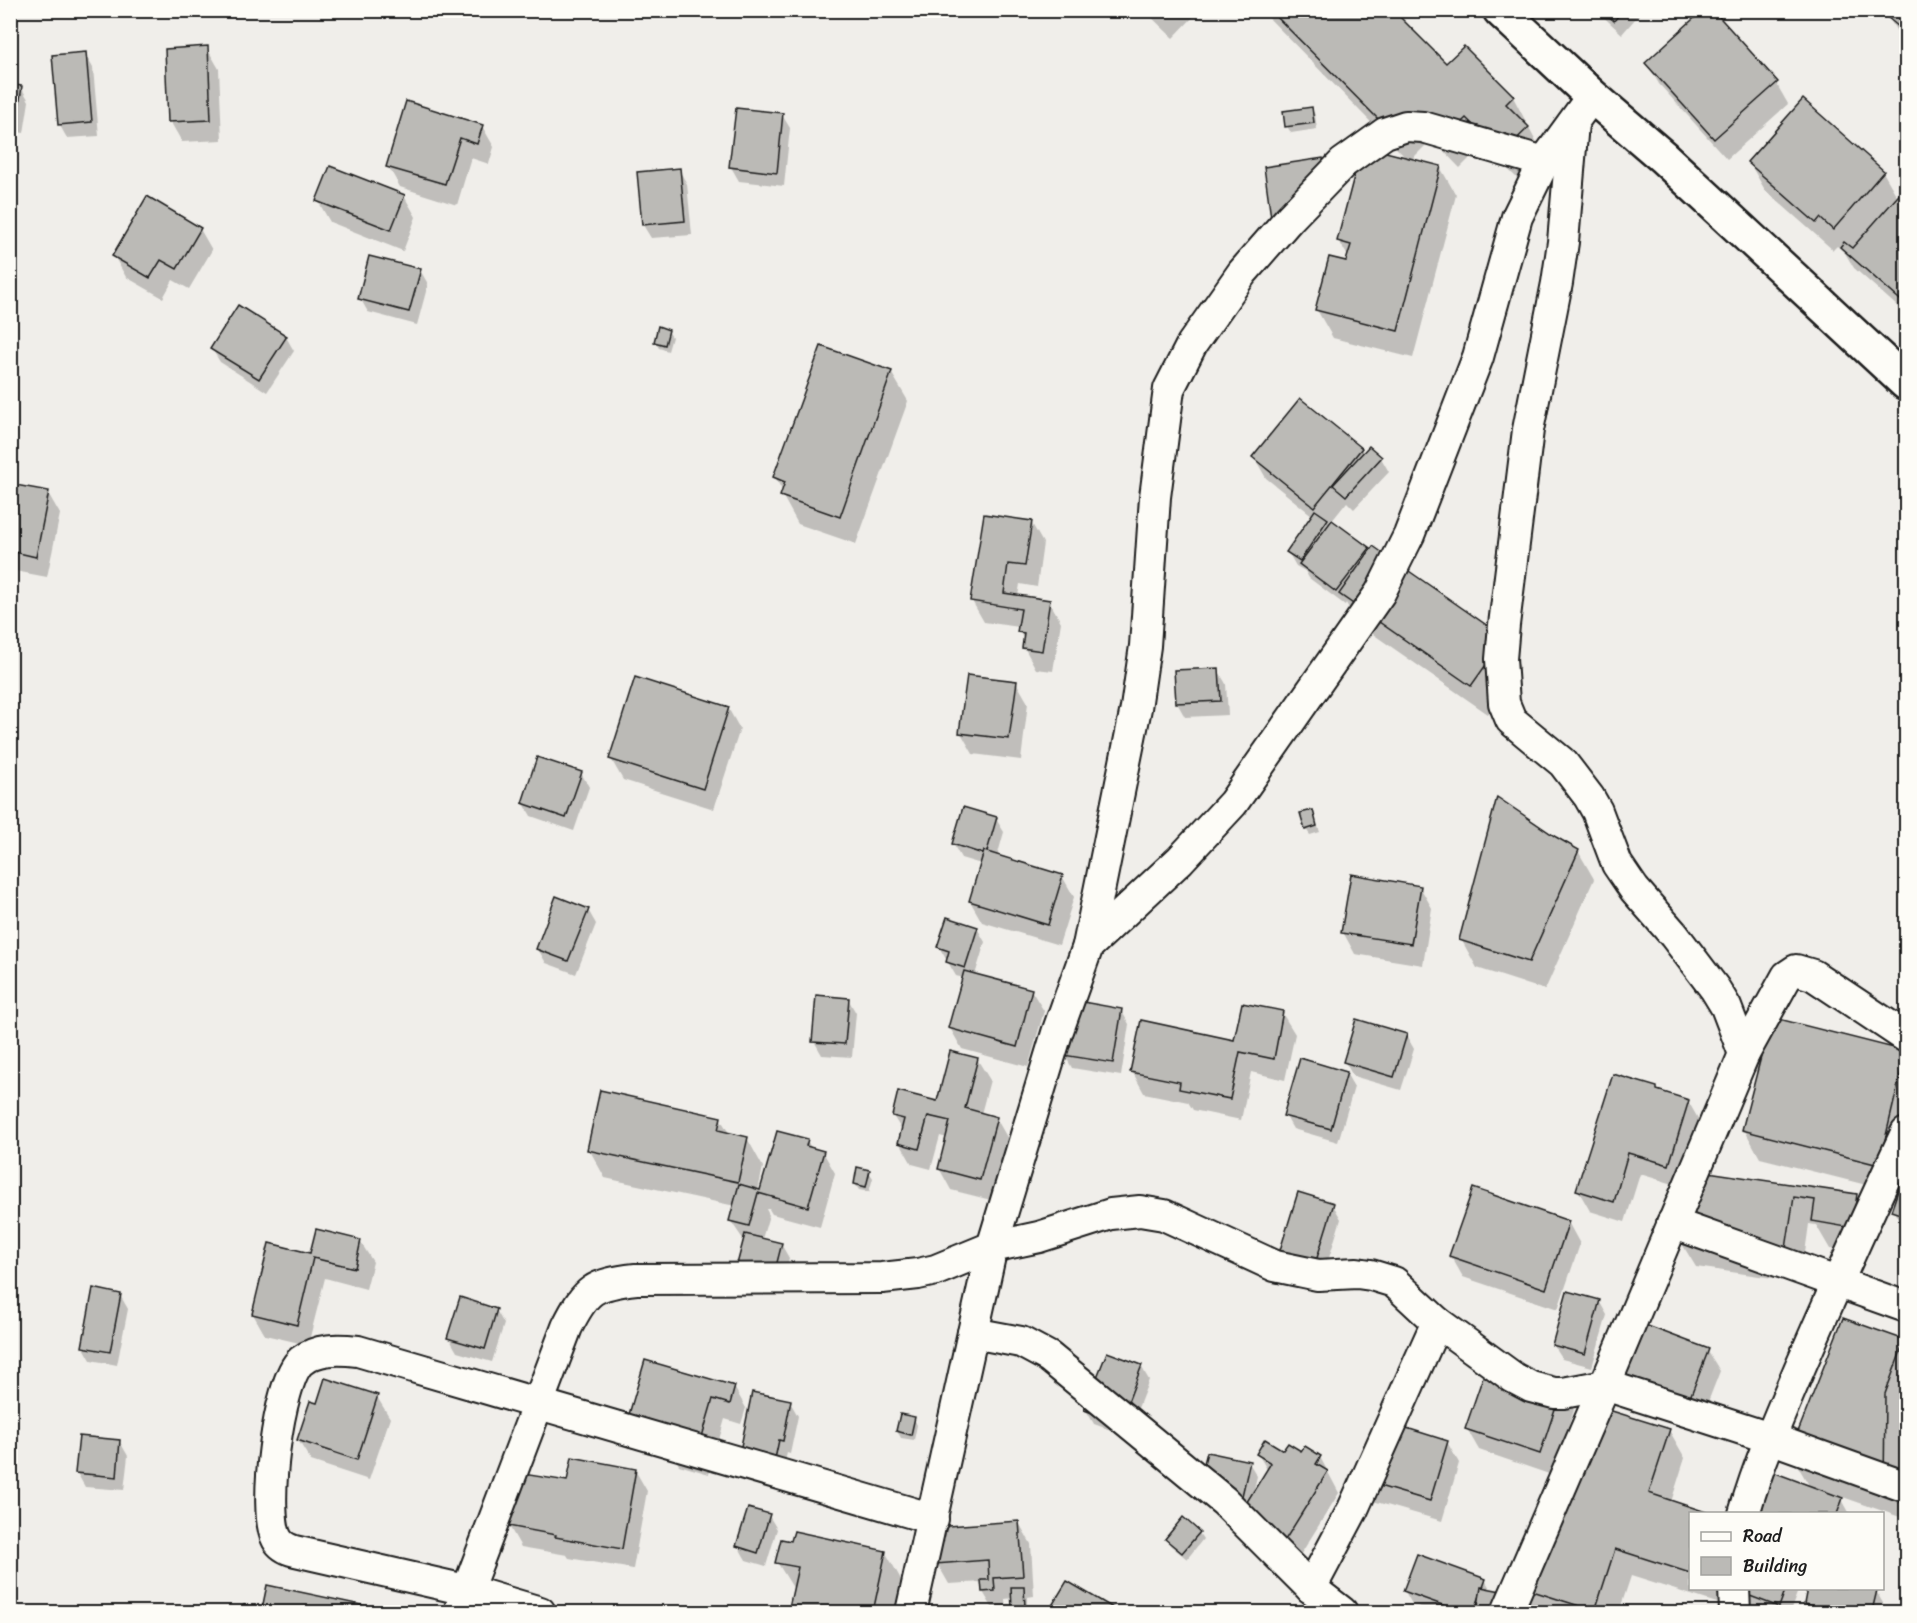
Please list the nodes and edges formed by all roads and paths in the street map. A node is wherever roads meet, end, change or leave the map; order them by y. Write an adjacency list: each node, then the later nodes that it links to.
1 (1500, 10): 2 (main road)
2 (1592, 96): 3 (street); 5 (main road)
3 (1572, 123): 4 (street); 8 (street)
4 (1544, 162): 6 (street); 6 (street)
5 (1906, 383)
6 (1088, 946): 11 (street)
7 (1906, 1037): 8 (street)
8 (1744, 1054): 10 (street)
9 (1906, 1133): 12 (street)
10 (1672, 1223): 12 (street); 16 (street)
11 (992, 1248): 14 (street); 15 (street); 17 (street)
12 (1837, 1281): 13 (street); 18 (street)
13 (1906, 1307)
14 (1437, 1322): 16 (street); 22 (street)
15 (973, 1333): 21 (street); 22 (street)
16 (1605, 1385): 18 (street); 28 (street)
17 (539, 1403): 21 (street); 24 (street); 24 (street)
18 (1770, 1438): 19 (street); 20 (street)
19 (1906, 1487)
20 (1745, 1512)
21 (933, 1519): 26 (street)
22 (1311, 1588): 27 (street)
23 (1734, 1590): 29 (street)
24 (462, 1601): 25 (street)
25 (540, 1612)
26 (911, 1612)
27 (1342, 1612)
28 (1507, 1612)
29 (1735, 1612)

